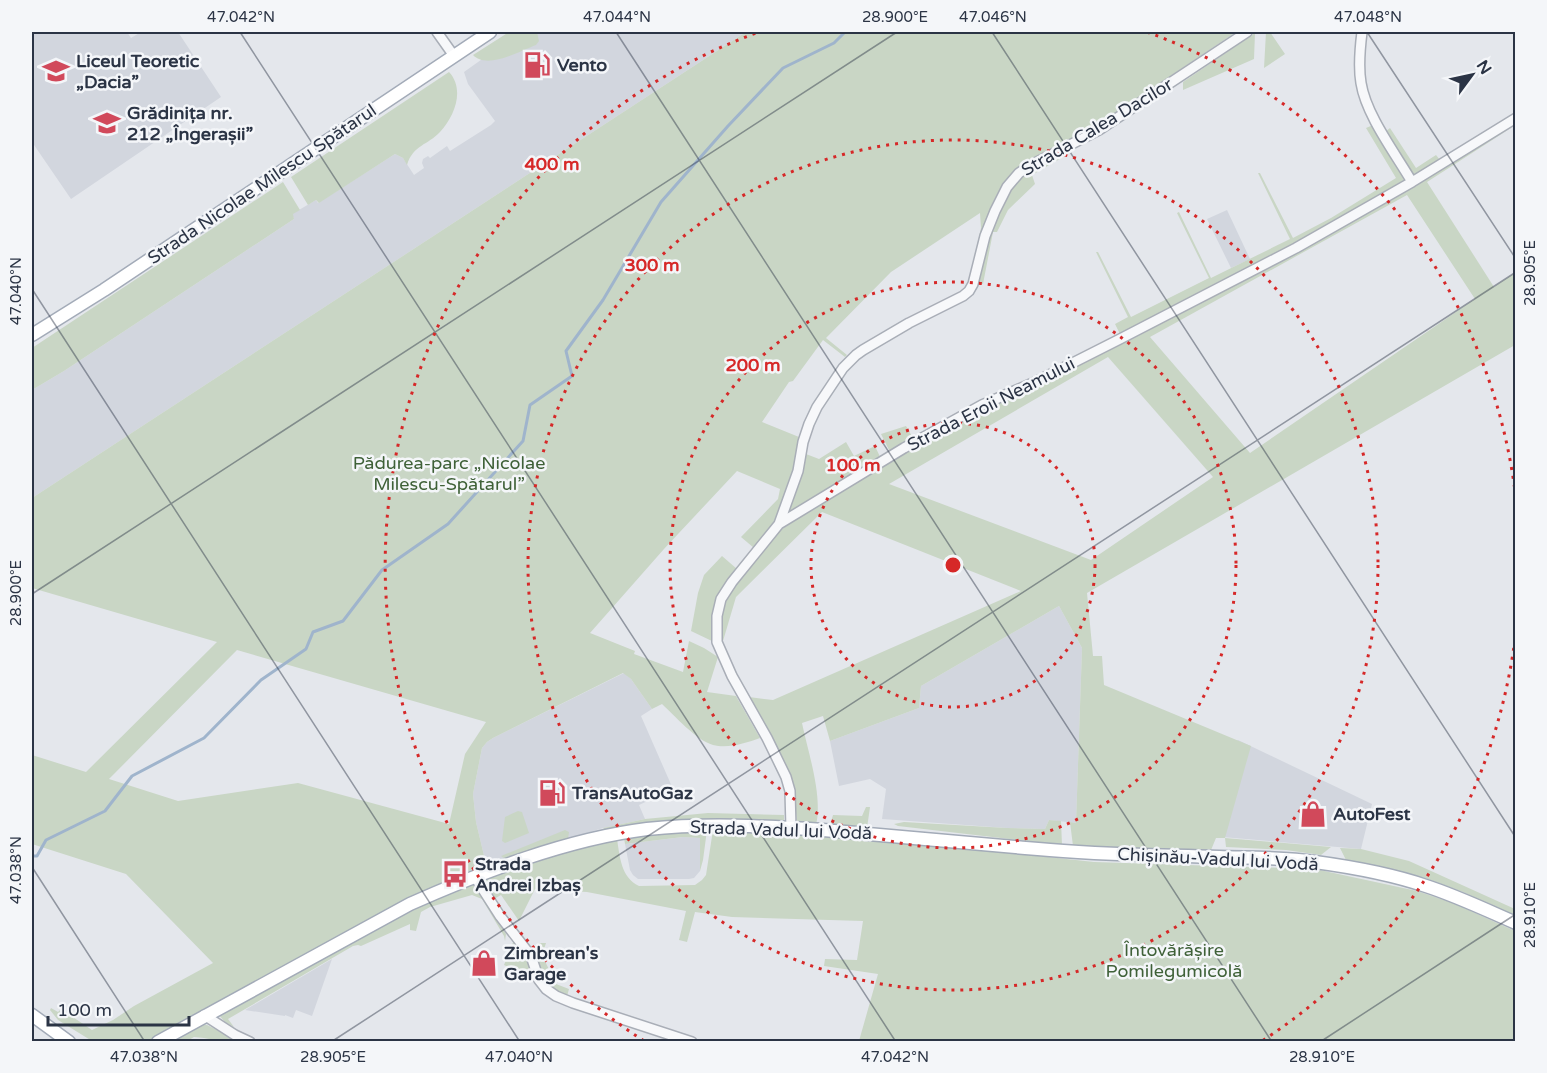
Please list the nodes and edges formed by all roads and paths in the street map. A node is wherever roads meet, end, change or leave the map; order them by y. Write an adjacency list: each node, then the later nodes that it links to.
1 (437, 32): 5 (street)
2 (490, 32): 5 (main road, Strada Nicolae Milescu Spătarul)
3 (1247, 32): 9 (street, Strada Calea Dacilor)
4 (1362, 32): 7 (street)
5 (454, 56): 8 (main road, Strada Nicolae Milescu Spătarul)
6 (1515, 118): 7 (street, Strada Eroii Neamului)
7 (1412, 182): 9 (street, Strada Eroii Neamului)
8 (32, 335)
9 (779, 524): 10 (street, Strada Eroii Neamului)
10 (791, 828): 11 (main road, Strada Vadul lui Vodă); 12 (main road, Strada Vadul lui Vodă)
11 (1090, 854): 13 (main road, Chișinău-Vadul lui Vodă)
12 (475, 877): 15 (main road, Strada Vadul lui Vodă); 19 (street)
13 (1515, 923)
14 (32, 1016): 16 (main road)
15 (204, 1016): 17 (main road, Strada Vadul lui Vodă); 18 (street)
16 (65, 1041)
17 (158, 1041)
18 (250, 1041)
19 (692, 1041)

